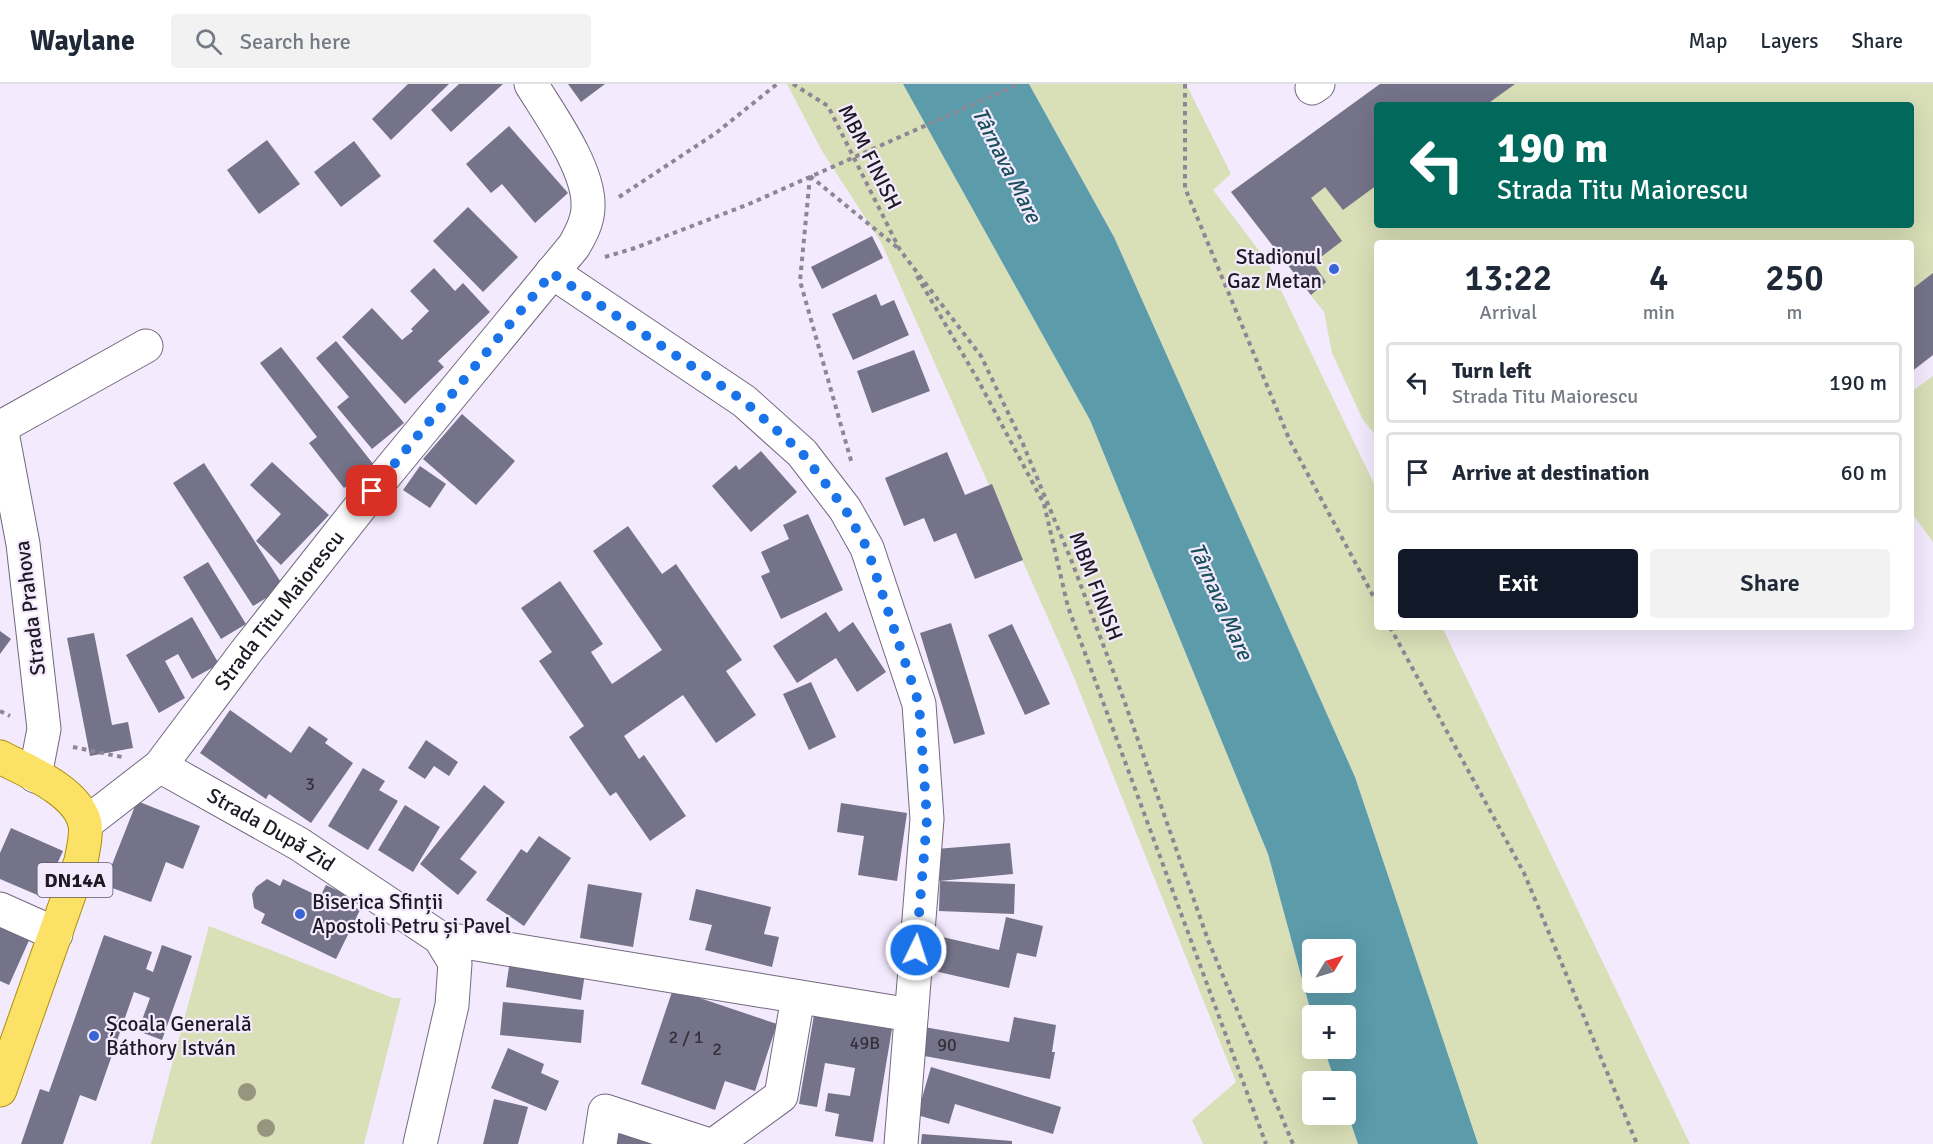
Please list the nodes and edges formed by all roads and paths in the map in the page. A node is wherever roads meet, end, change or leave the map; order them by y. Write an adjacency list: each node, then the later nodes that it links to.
1 (531, 84): 8 (street, Strada Titu Maiorescu)
2 (794, 84): 6 (path, MBM FINISH)
3 (1019, 84): 5 (path)
4 (1185, 84): 11 (path)
5 (810, 176): 6 (path); 7 (path); 9 (path)
6 (900, 250): 28 (path); 29 (path, MBM FINISH)
7 (604, 257)
8 (552, 273): 14 (street, Strada Titu Maiorescu); 21 (street)
9 (800, 281)
10 (146, 346): 15 (street, Strada Prahova)
11 (1374, 597)
12 (1392, 630): 30 (path)
13 (0, 757): 15 (main road)
14 (160, 766): 16 (street, Strada Titu Maiorescu); 19 (street, Strada După Zid)
15 (35, 776): 16 (main road)
16 (85, 824): 18 (main road, DN14A)
17 (0, 909): 18 (street)
18 (56, 934): 22 (main road, DN14A)
19 (440, 938): 20 (street); 23 (street, Strada După Zid)
20 (798, 997): 21 (street); 26 (street)
21 (911, 1015): 27 (street)
22 (0, 1090)
23 (420, 1144)
24 (600, 1144): 25 (street)
25 (706, 1144)
26 (715, 1144)
27 (901, 1144)
28 (1266, 1144)
29 (1293, 1144)
30 (1637, 1144)

